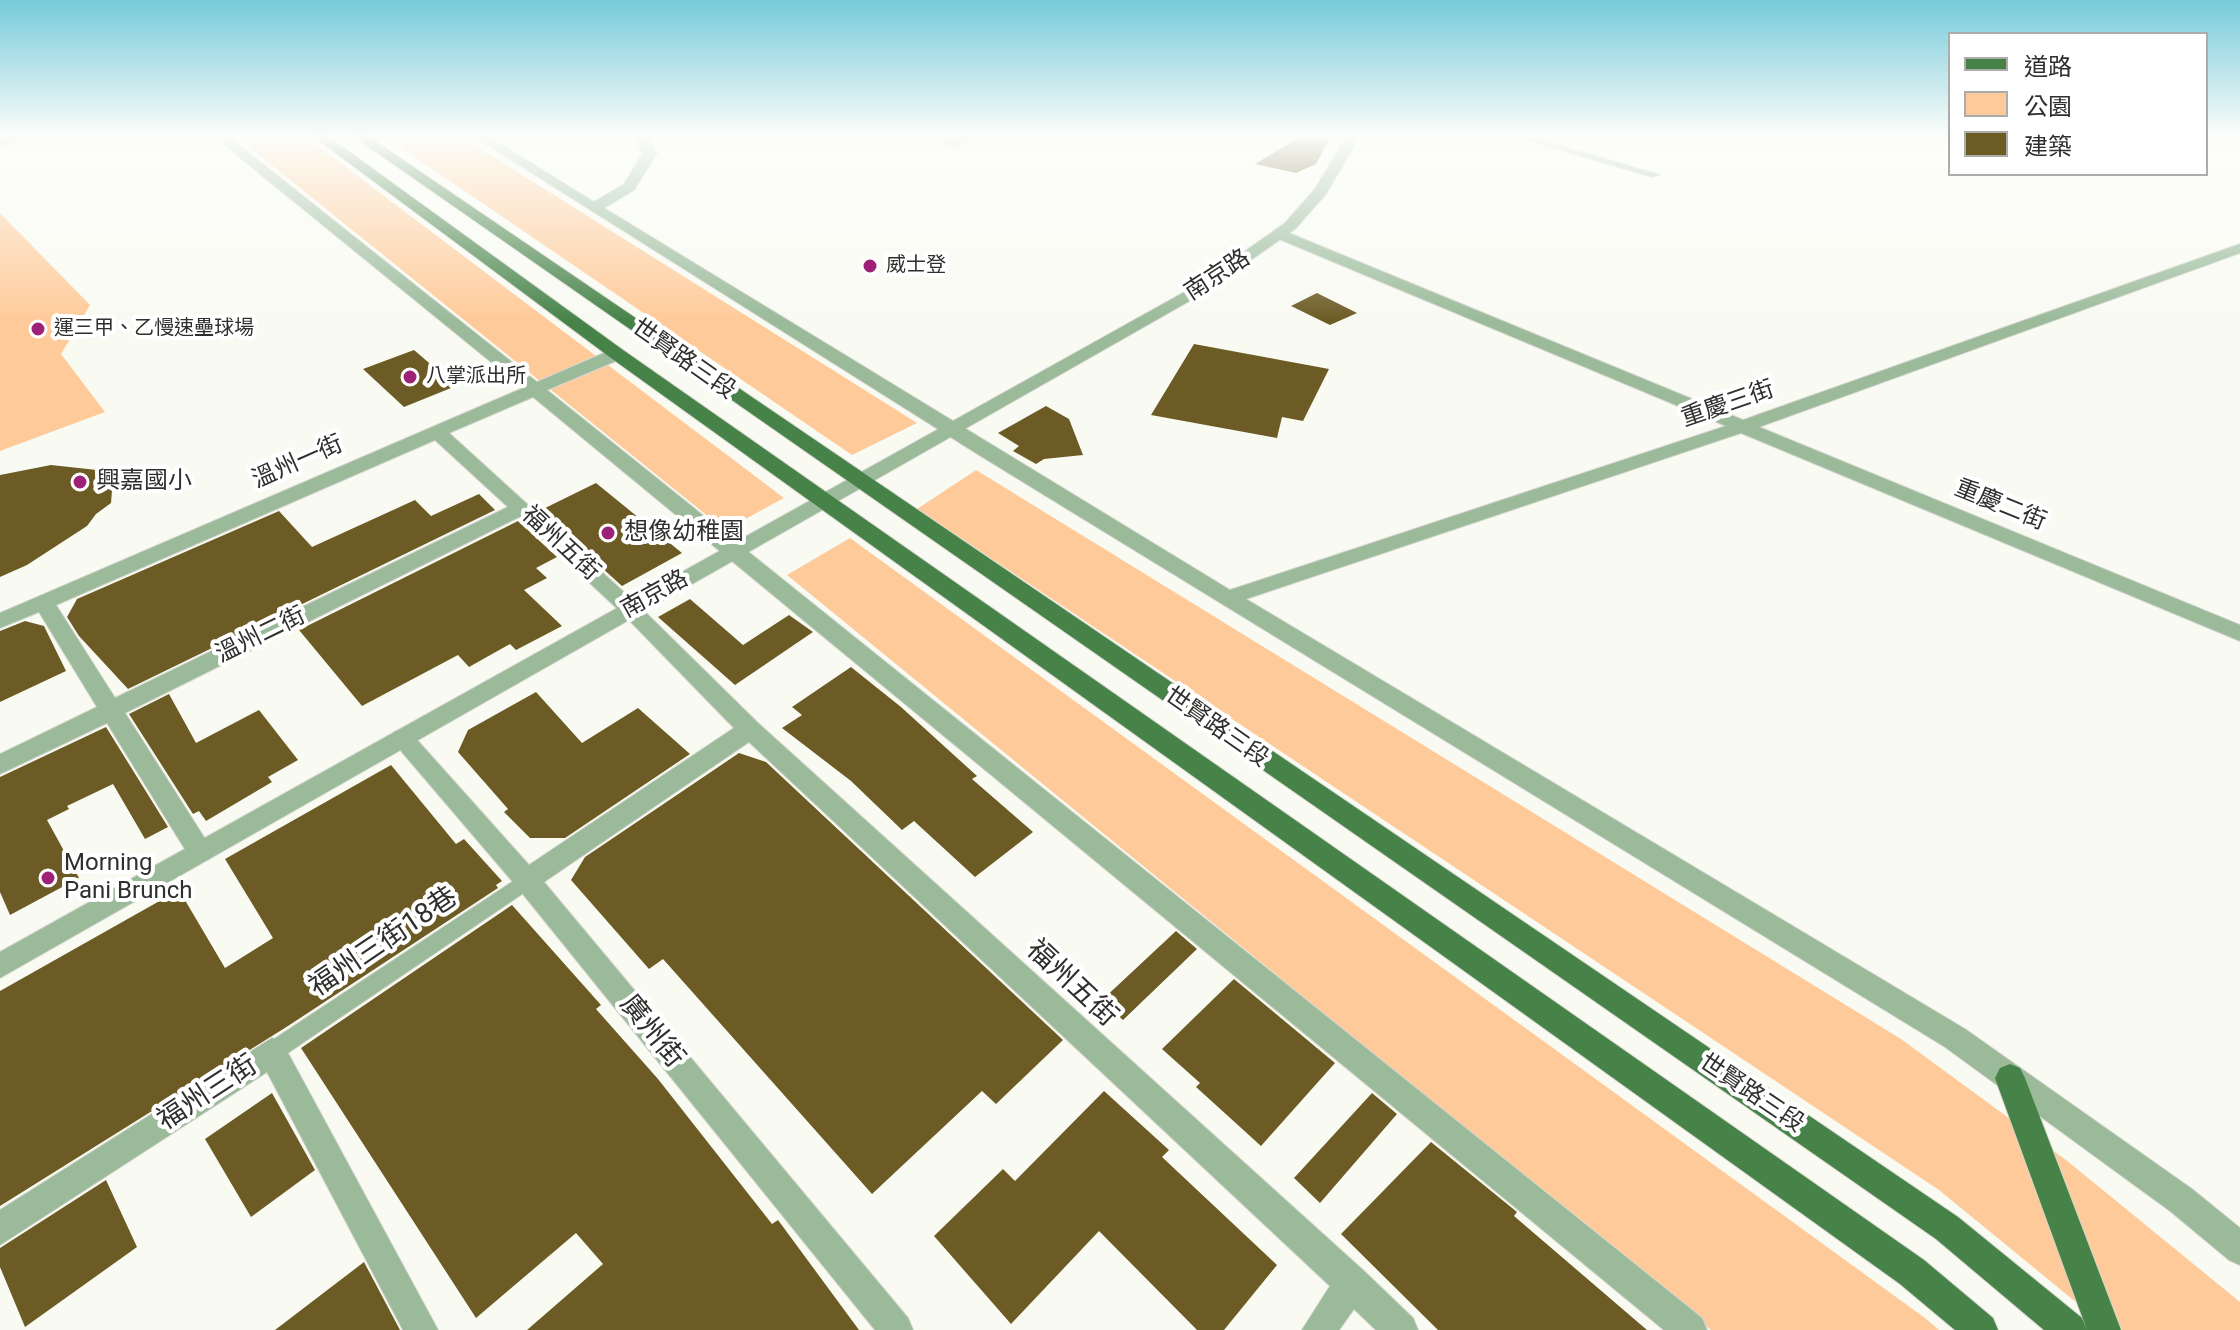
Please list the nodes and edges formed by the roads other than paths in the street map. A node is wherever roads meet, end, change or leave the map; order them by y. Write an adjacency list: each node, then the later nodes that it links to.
1 (294, 196): 11 (street)
2 (401, 196): 10 (main road, 世賢路三段)
3 (446, 196): 15 (main road, 世賢路三段)
4 (574, 196): 7 (street)
5 (613, 196): 7 (street)
6 (1316, 196): 8 (street, 南京路)
7 (593, 208): 13 (street)
8 (1279, 234): 12 (street, 重慶二街); 13 (street, 南京路)
9 (2240, 248): 12 (street, 重慶三街)
10 (617, 354): 11 (street, 溫州一街); 16 (main road, 世賢路三段)
11 (532, 389): 14 (street, 溫州一街); 18 (street)
12 (1741, 427): 19 (street, 重慶三街); 23 (street, 重慶二街)
13 (949, 429): 15 (street, 南京路); 19 (street)
14 (436, 431): 17 (street, 福州五街); 20 (street, 溫州一街)
15 (858, 480): 16 (street, 南京路); 42 (main road, 世賢路三段)
16 (825, 499): 18 (street, 南京路); 41 (main road, 世賢路三段)
17 (522, 508): 21 (street, 福州五街); 24 (street, 溫州二街)
18 (735, 550): 21 (street, 南京路); 40 (street)
19 (1227, 598): 32 (street)
20 (43, 602): 22 (street, 溫州一街); 24 (street)
21 (630, 609): 25 (street, 福州五街); 26 (street, 南京路)
22 (0, 621)
23 (2240, 633)
24 (110, 710): 27 (street, 溫州二街); 28 (street)
25 (750, 729): 29 (street); 35 (street, 福州五街)
26 (402, 738): 28 (street, 南京路); 29 (street, 廣州街)
27 (0, 765)
28 (200, 852): 30 (street, 南京路)
29 (527, 880): 31 (lane, 福州三街18巷); 37 (street, 廣州街)
30 (0, 966)
31 (272, 1052): 33 (street, 福州三街); 36 (street, 福州三街)
32 (2010, 1078): 34 (street); 43 (main road)
33 (0, 1229)
34 (2240, 1249)
35 (1352, 1283): 38 (street); 39 (street, 福州五街)
36 (421, 1330)
37 (896, 1330)
38 (1319, 1330)
39 (1401, 1330)
40 (1690, 1330)
41 (1981, 1330)
42 (2070, 1330)
43 (2104, 1330)

